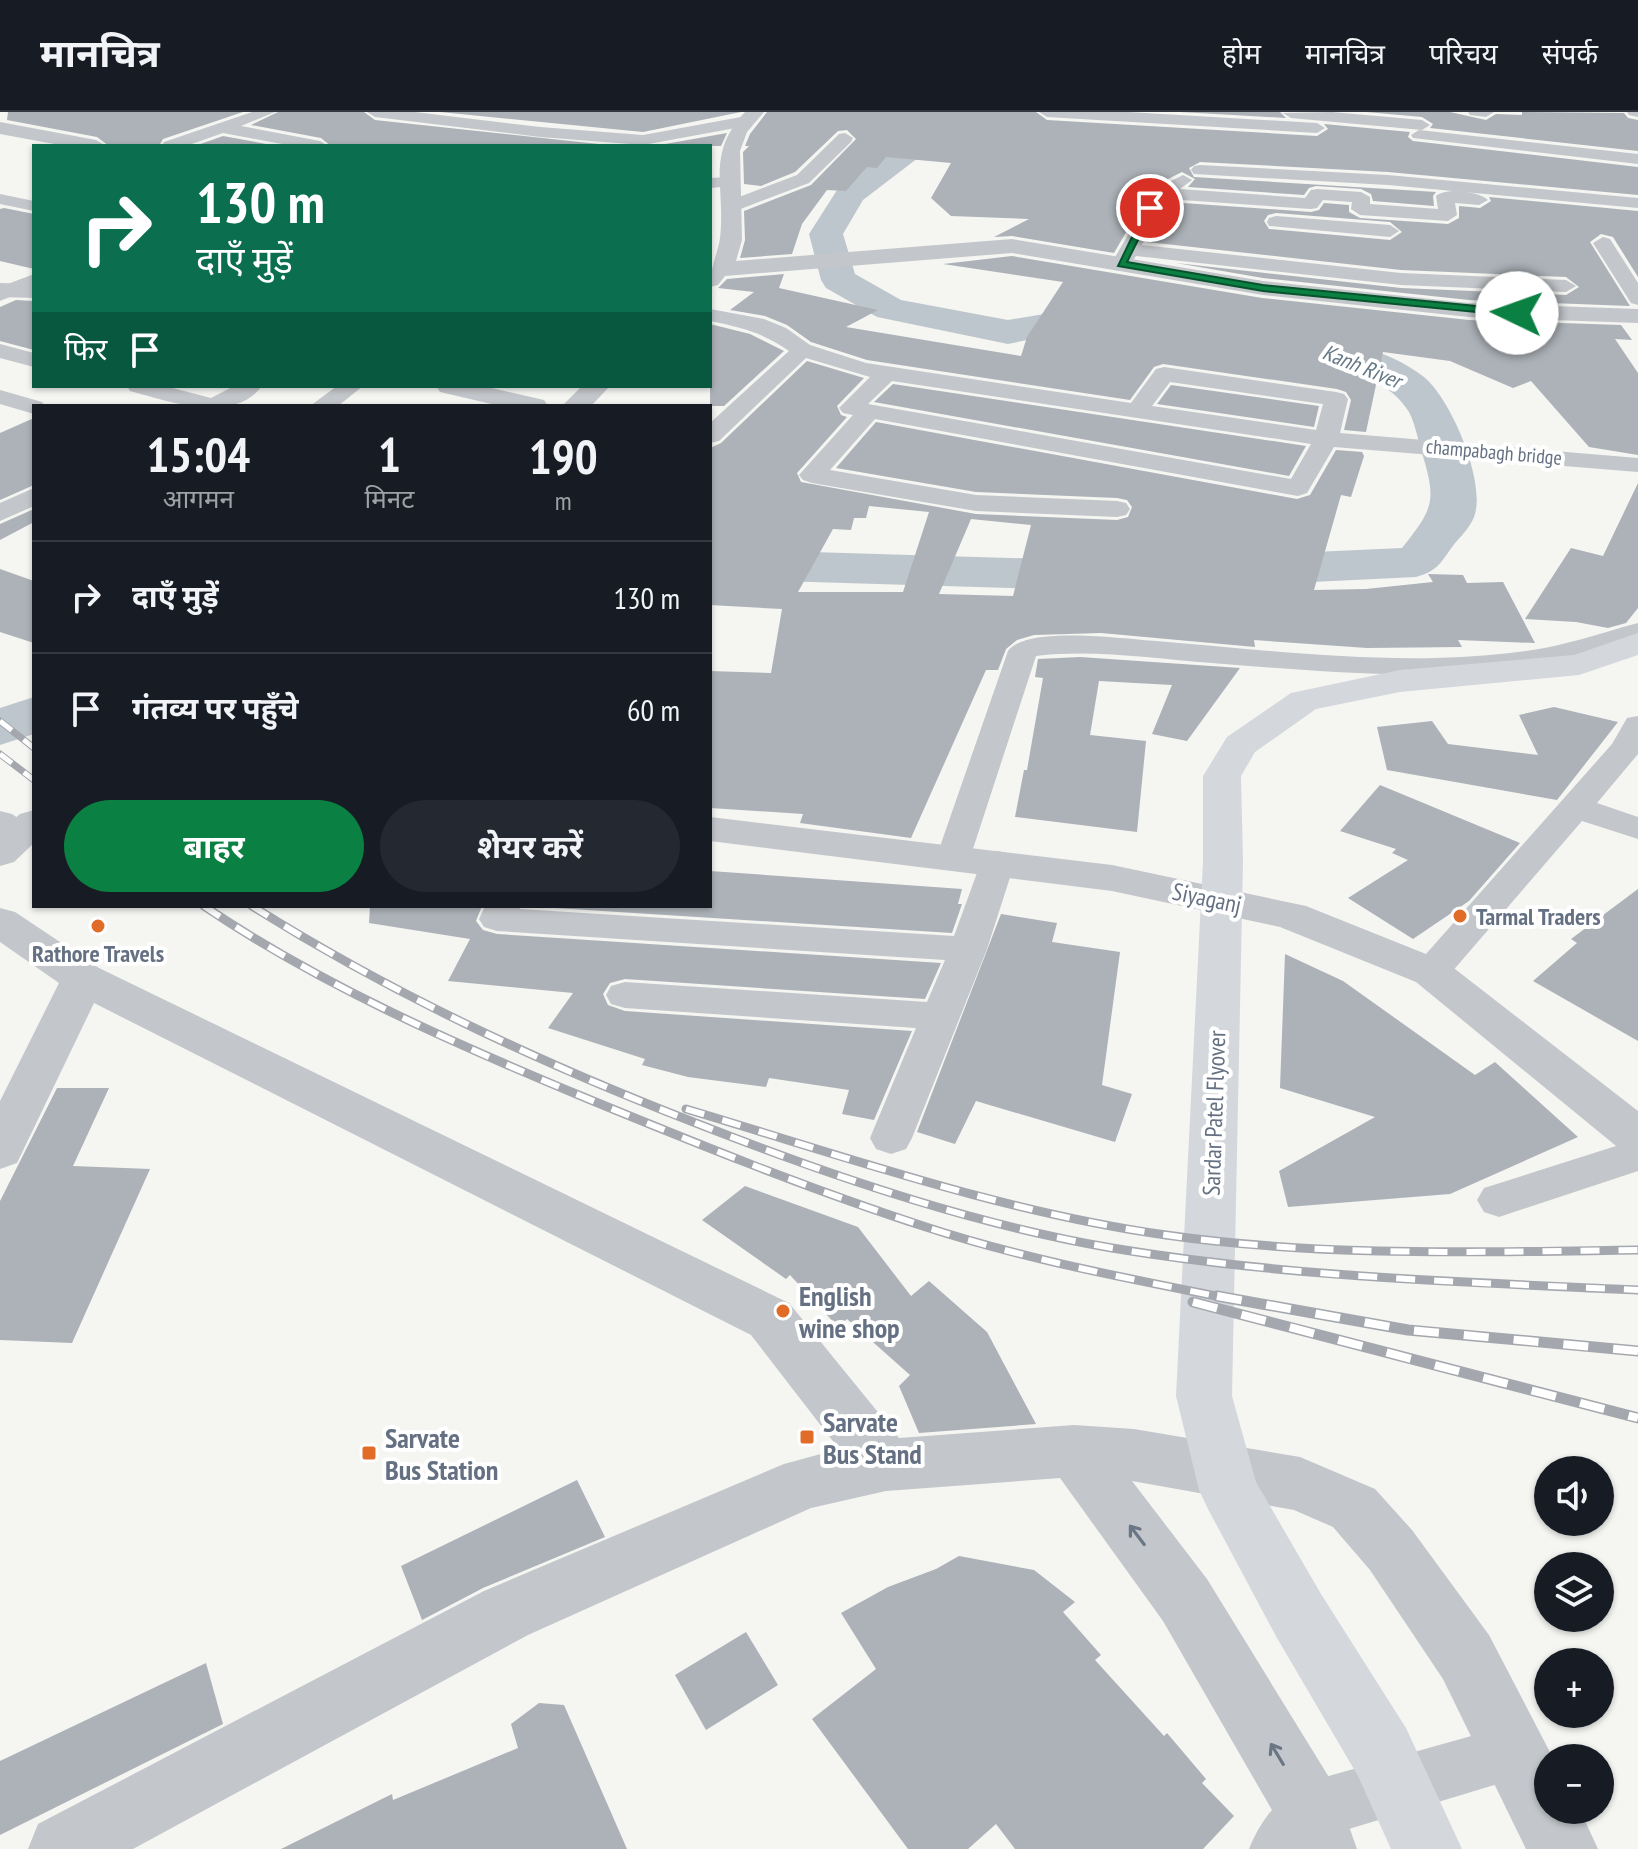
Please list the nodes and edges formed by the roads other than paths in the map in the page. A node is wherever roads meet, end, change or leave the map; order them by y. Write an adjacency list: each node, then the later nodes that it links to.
1 (267, 112): 11 (street)
2 (375, 112): 7 (street)
3 (1047, 112): 9 (street)
4 (1284, 112): 13 (street)
5 (1476, 112): 6 (street)
6 (1486, 112)
7 (430, 115): 15 (street)
8 (745, 116): 15 (street); 23 (street)
9 (1207, 116): 12 (street); 19 (street)
10 (0, 128): 16 (street)
11 (222, 128): 17 (street); 18 (street)
12 (1317, 128)
13 (1418, 130): 20 (street)
14 (845, 138): 31 (street)
15 (624, 142)
16 (85, 144)
17 (176, 144)
18 (309, 144)
19 (1202, 157): 24 (street); 28 (street)
20 (1638, 159)
21 (1497, 170): 24 (street)
22 (1538, 173): 25 (street)
23 (719, 182): 31 (street)
24 (1505, 192): 25 (street)
25 (1541, 195): 29 (street)
26 (0, 199): 30 (street)
27 (1482, 200): 28 (street)
28 (1155, 201): 32 (street); 36 (street)
29 (1638, 203)
30 (31, 206)
31 (732, 206): 34 (street)
32 (1404, 232)
33 (1603, 243): 38 (street)
34 (720, 244): 40 (street)
35 (1356, 254): 37 (street)
36 (1125, 256): 37 (street); 40 (street); 47 (street)
37 (1292, 269): 43 (street)
38 (1631, 272): 45 (street)
39 (32, 274): 42 (street)
40 (716, 274)
41 (32, 280): 42 (street)
42 (5, 286): 44 (street)
43 (1566, 286)
44 (32, 291)
45 (1638, 299)
46 (712, 315): 48 (street, champabagh bridge)
47 (1638, 316)
48 (802, 350): 51 (street, champabagh bridge); 66 (street)
49 (0, 351): 50 (street)
50 (32, 359)
51 (887, 373): 64 (street); 65 (street, champabagh bridge)
52 (146, 388): 58 (street)
53 (247, 388): 59 (street)
54 (349, 388): 60 (street)
55 (458, 388): 61 (street)
56 (595, 388): 62 (street)
57 (0, 397): 63 (street)
58 (206, 404)
59 (218, 404)
60 (325, 404)
61 (526, 404)
62 (578, 404)
63 (32, 406)
64 (870, 411): 67 (street); 70 (street)
65 (1136, 412): 67 (street, champabagh bridge); 67 (street)
66 (712, 434)
67 (1326, 439): 68 (street, champabagh bridge)
68 (1638, 465)
69 (32, 497): 71 (street)
70 (1117, 509)
71 (0, 513)
72 (1638, 632): 78 (street)
73 (1638, 643): 97 (main road, Sardar Patel Flyover)
74 (1638, 725): 75 (street)
75 (1576, 807): 77 (street); 83 (street)
76 (712, 829): 78 (street, Siyaganj)
77 (1638, 829)
78 (953, 858): 79 (street, Siyaganj)
79 (998, 862): 82 (street); 83 (street, Siyaganj)
80 (502, 908): 82 (street)
81 (0, 922): 84 (street)
82 (968, 949): 86 (street)
83 (1431, 972): 87 (street, Siyaganj)
84 (83, 979): 89 (street); 93 (street)
85 (625, 995): 86 (street)
86 (940, 1016): 88 (street)
87 (1638, 1137)
88 (891, 1138)
89 (0, 1150)
90 (1638, 1155): 91 (street)
91 (1499, 1200)
92 (1074, 1451): 93 (street); 94 (street); 95 (street, one-way to 92)
93 (886, 1465): 96 (street)
94 (1514, 1753): 95 (street); 98 (street)
95 (1304, 1836)
96 (63, 1849)
97 (1427, 1849)
98 (1563, 1849)

